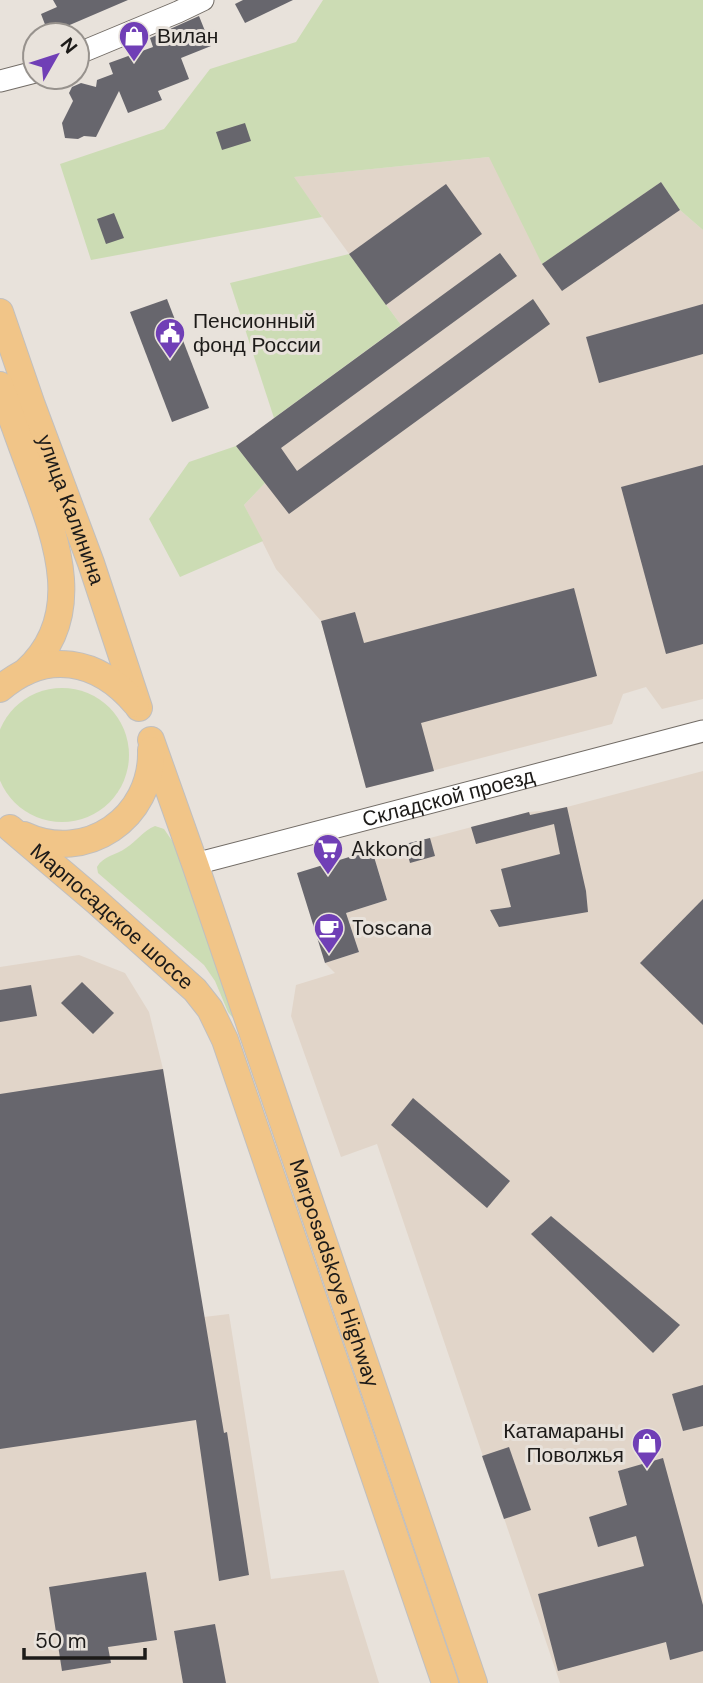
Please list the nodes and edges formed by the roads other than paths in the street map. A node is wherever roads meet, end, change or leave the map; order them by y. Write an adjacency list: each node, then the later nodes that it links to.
1 (203, 0): 2 (street)
2 (91, 48)
3 (21, 76): 4 (street)
4 (0, 81)
5 (0, 312): 8 (main road, улица Калинина)
6 (0, 385): 7 (main road, улица Калинина)
7 (10, 679): 8 (main road)
8 (139, 708): 10 (main road, улица Калинина)
9 (703, 731): 12 (street, Складской проезд)
10 (151, 740): 11 (main road); 12 (main road)
11 (5, 823): 13 (main road, Марпосадское шоссе)
12 (195, 864): 14 (main road, Marposadskoye Highway)
13 (445, 1683)
14 (474, 1683)

